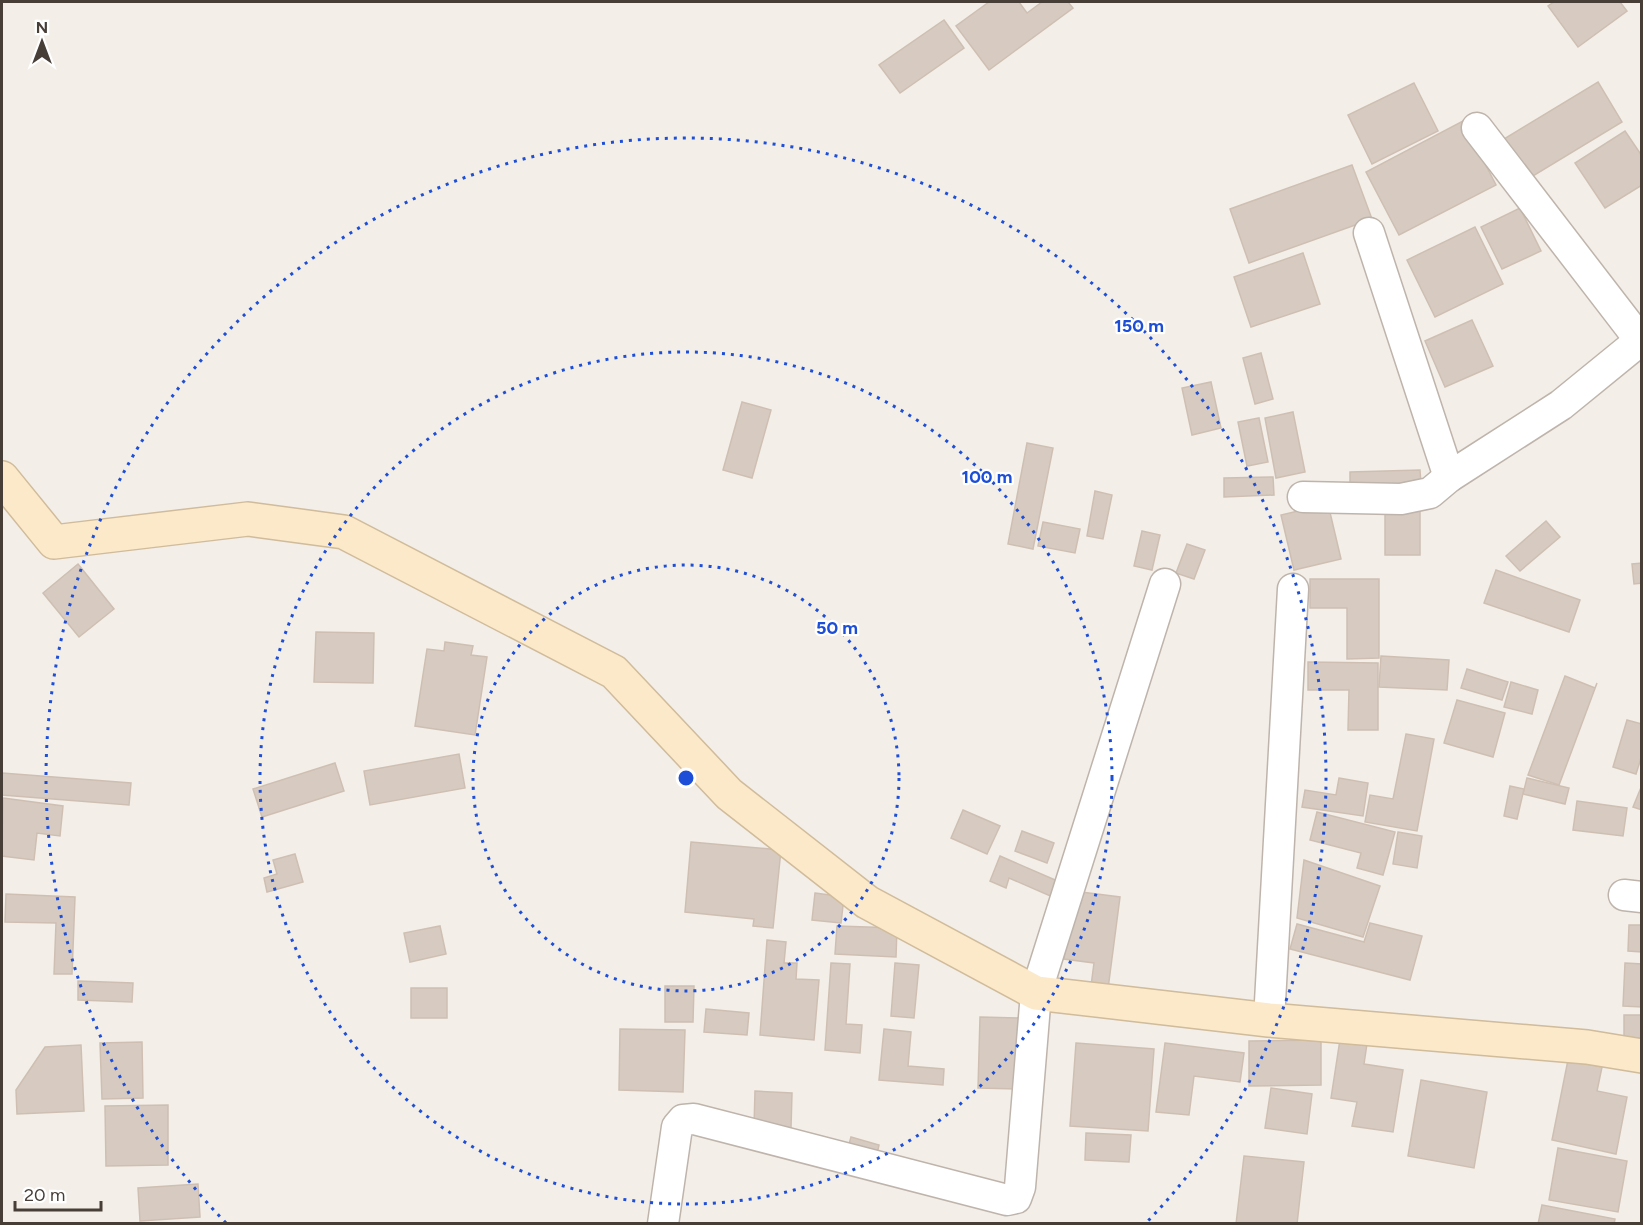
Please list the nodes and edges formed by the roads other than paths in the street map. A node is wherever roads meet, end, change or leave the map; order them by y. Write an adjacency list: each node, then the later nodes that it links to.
1 (1477, 128): 3 (street)
2 (1369, 232): 4 (street)
3 (1641, 340): 4 (street)
4 (1449, 477): 6 (street)
5 (2, 478): 9 (street)
6 (1303, 498)
7 (1165, 584): 9 (street)
8 (1293, 589): 10 (street)
9 (1036, 993): 10 (street); 12 (street)
10 (1269, 1020): 11 (street)
11 (1641, 1056)
12 (663, 1224)

